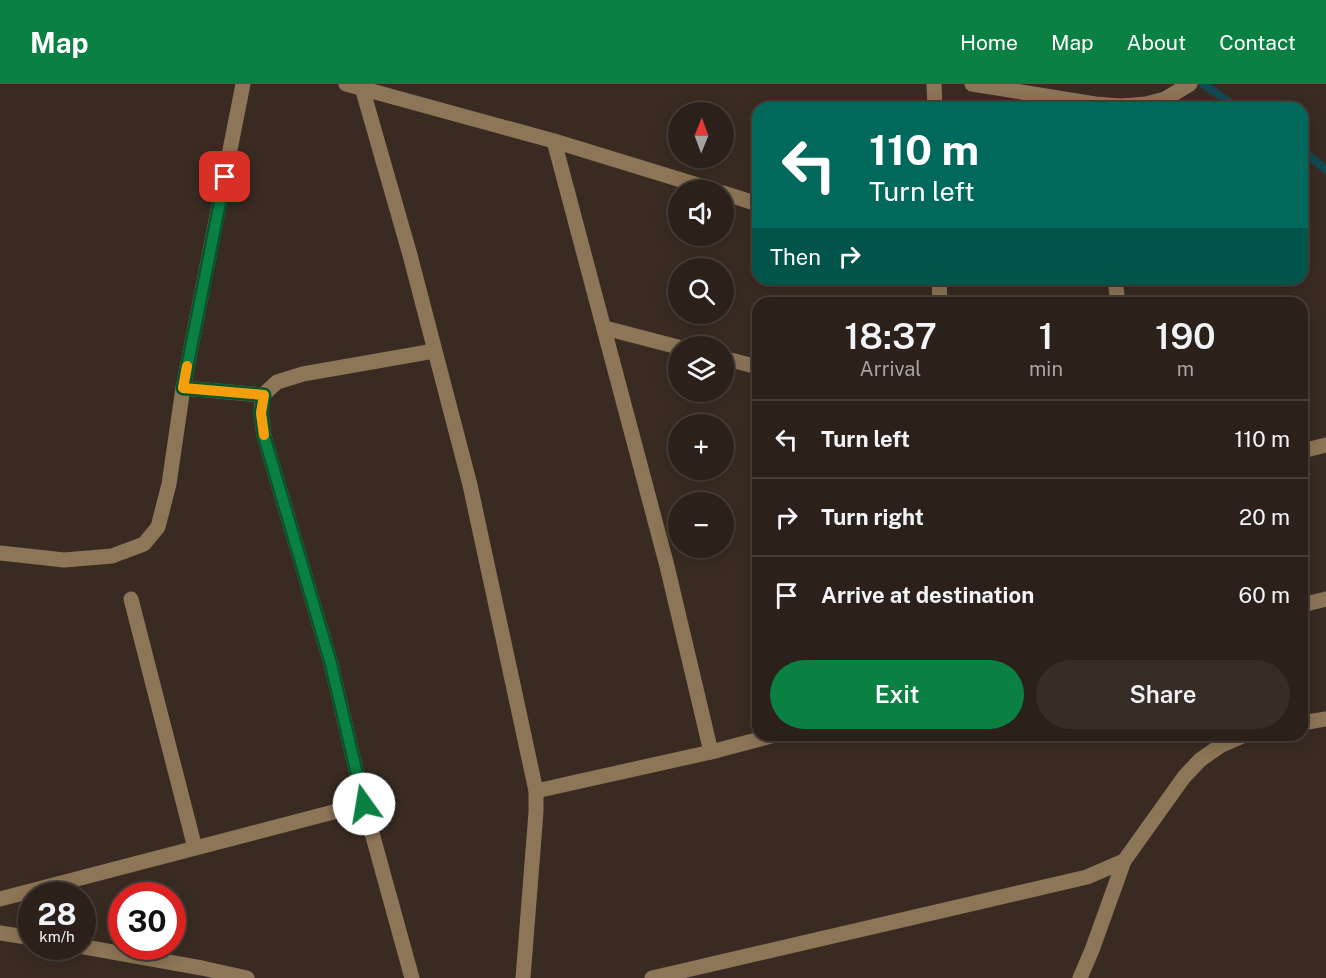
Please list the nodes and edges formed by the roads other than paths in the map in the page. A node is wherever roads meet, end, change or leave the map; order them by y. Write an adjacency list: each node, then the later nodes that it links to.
1 (243, 84): 19 (street)
2 (346, 84): 5 (street)
3 (934, 84): 7 (street)
4 (972, 84): 8 (street)
5 (362, 86): 10 (street); 16 (street)
6 (1185, 88): 9 (street)
7 (934, 102)
8 (1073, 102)
9 (1154, 102)
10 (554, 141): 11 (street); 14 (street)
11 (681, 180)
12 (734, 196): 13 (street)
13 (752, 202)
14 (605, 328): 15 (street); 31 (street)
15 (668, 344)
16 (434, 351): 20 (street); 32 (street)
17 (734, 361): 18 (street)
18 (752, 365)
19 (183, 388): 20 (street); 23 (street)
20 (264, 395): 33 (street)
21 (1326, 445): 22 (street)
22 (1308, 450)
23 (0, 553)
24 (131, 599): 34 (street)
25 (1326, 599): 26 (street)
26 (1308, 604)
27 (1326, 719): 28 (street)
28 (1308, 722)
29 (752, 741): 31 (street)
30 (1231, 741): 35 (street)
31 (711, 752): 32 (street)
32 (536, 791): 42 (street)
33 (364, 804): 34 (street); 41 (street)
34 (195, 848): 36 (street)
35 (1124, 861): 43 (street); 44 (street)
36 (0, 899)
37 (0, 933): 38 (street)
38 (18, 936)
39 (96, 949): 40 (street)
40 (248, 978)
41 (412, 978)
42 (523, 978)
43 (652, 978)
44 (1080, 978)

